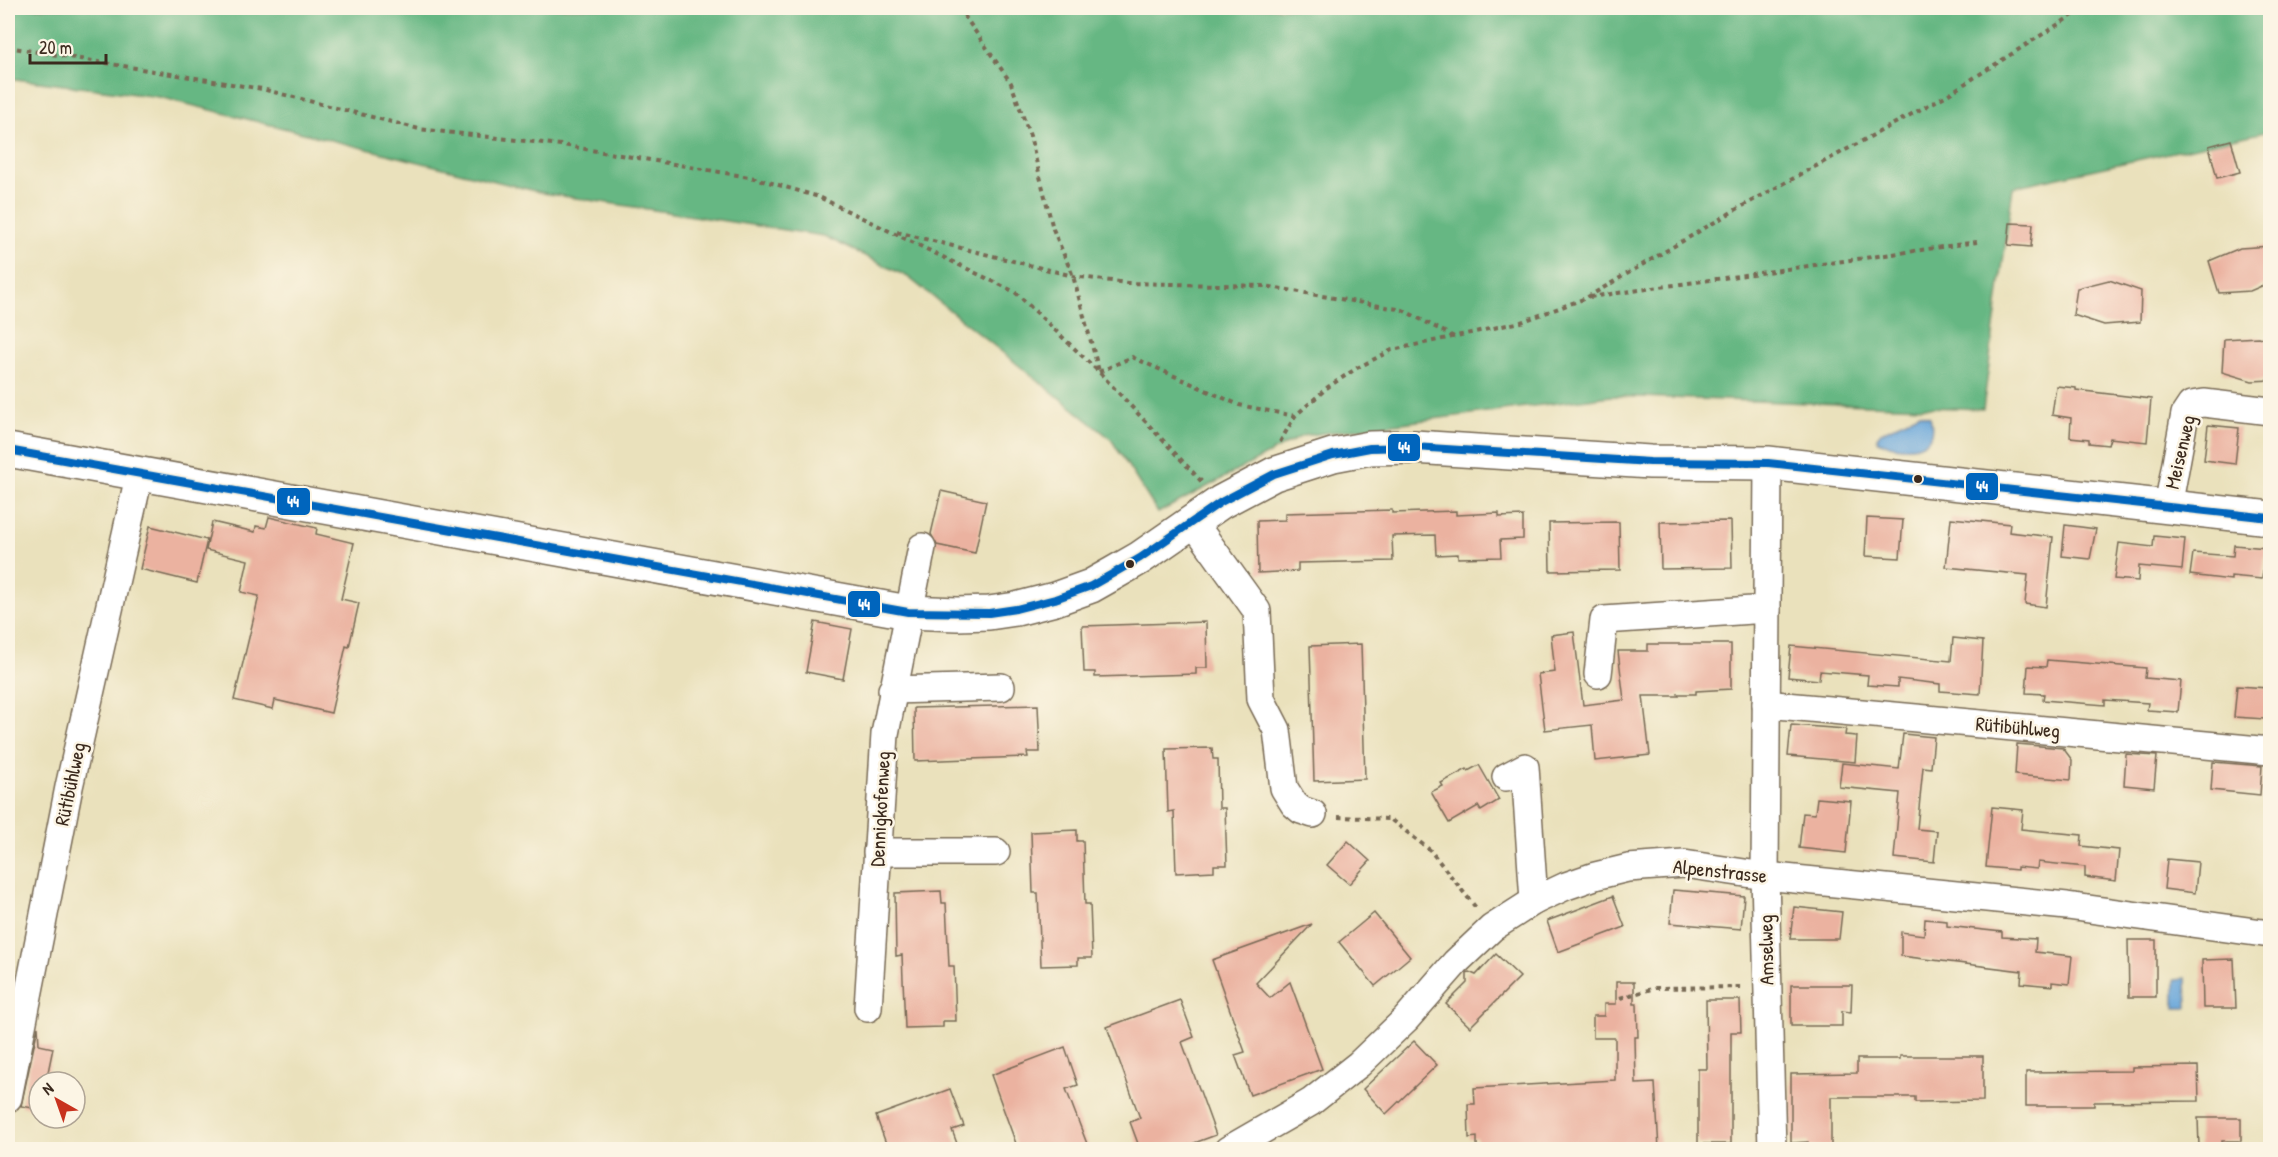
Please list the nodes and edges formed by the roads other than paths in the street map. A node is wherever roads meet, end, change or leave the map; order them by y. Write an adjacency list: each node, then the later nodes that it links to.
1 (2271, 411): 5 (street, Meisenweg)
2 (8, 450): 4 (street)
3 (1768, 463): 5 (street); 7 (street); 9 (street, Amselweg)
4 (140, 472): 10 (street); 24 (street, Rütibühlweg)
5 (2168, 507): 6 (street)
6 (2271, 519)
7 (1193, 522): 10 (street); 17 (street)
8 (922, 547): 10 (street, Dennigkofenweg)
9 (1767, 609): 11 (street); 14 (street, Amselweg)
10 (908, 612): 13 (street, Dennigkofenweg)
11 (1598, 674)
12 (1001, 687): 13 (street)
13 (892, 690): 18 (street, Dennigkofenweg)
14 (1766, 704): 15 (street, Rütibühlweg); 20 (street, Amselweg)
15 (2271, 751)
16 (1506, 777): 21 (street)
17 (1313, 814)
18 (877, 852): 19 (street); 23 (street, Dennigkofenweg)
19 (996, 852)
20 (1765, 876): 21 (street, Alpenstrasse); 22 (street, Alpenstrasse); 26 (street, Amselweg)
21 (1534, 901): 25 (street, Alpenstrasse)
22 (2271, 933)
23 (868, 1008)
24 (8, 1098)
25 (1228, 1149)
26 (1772, 1149)

